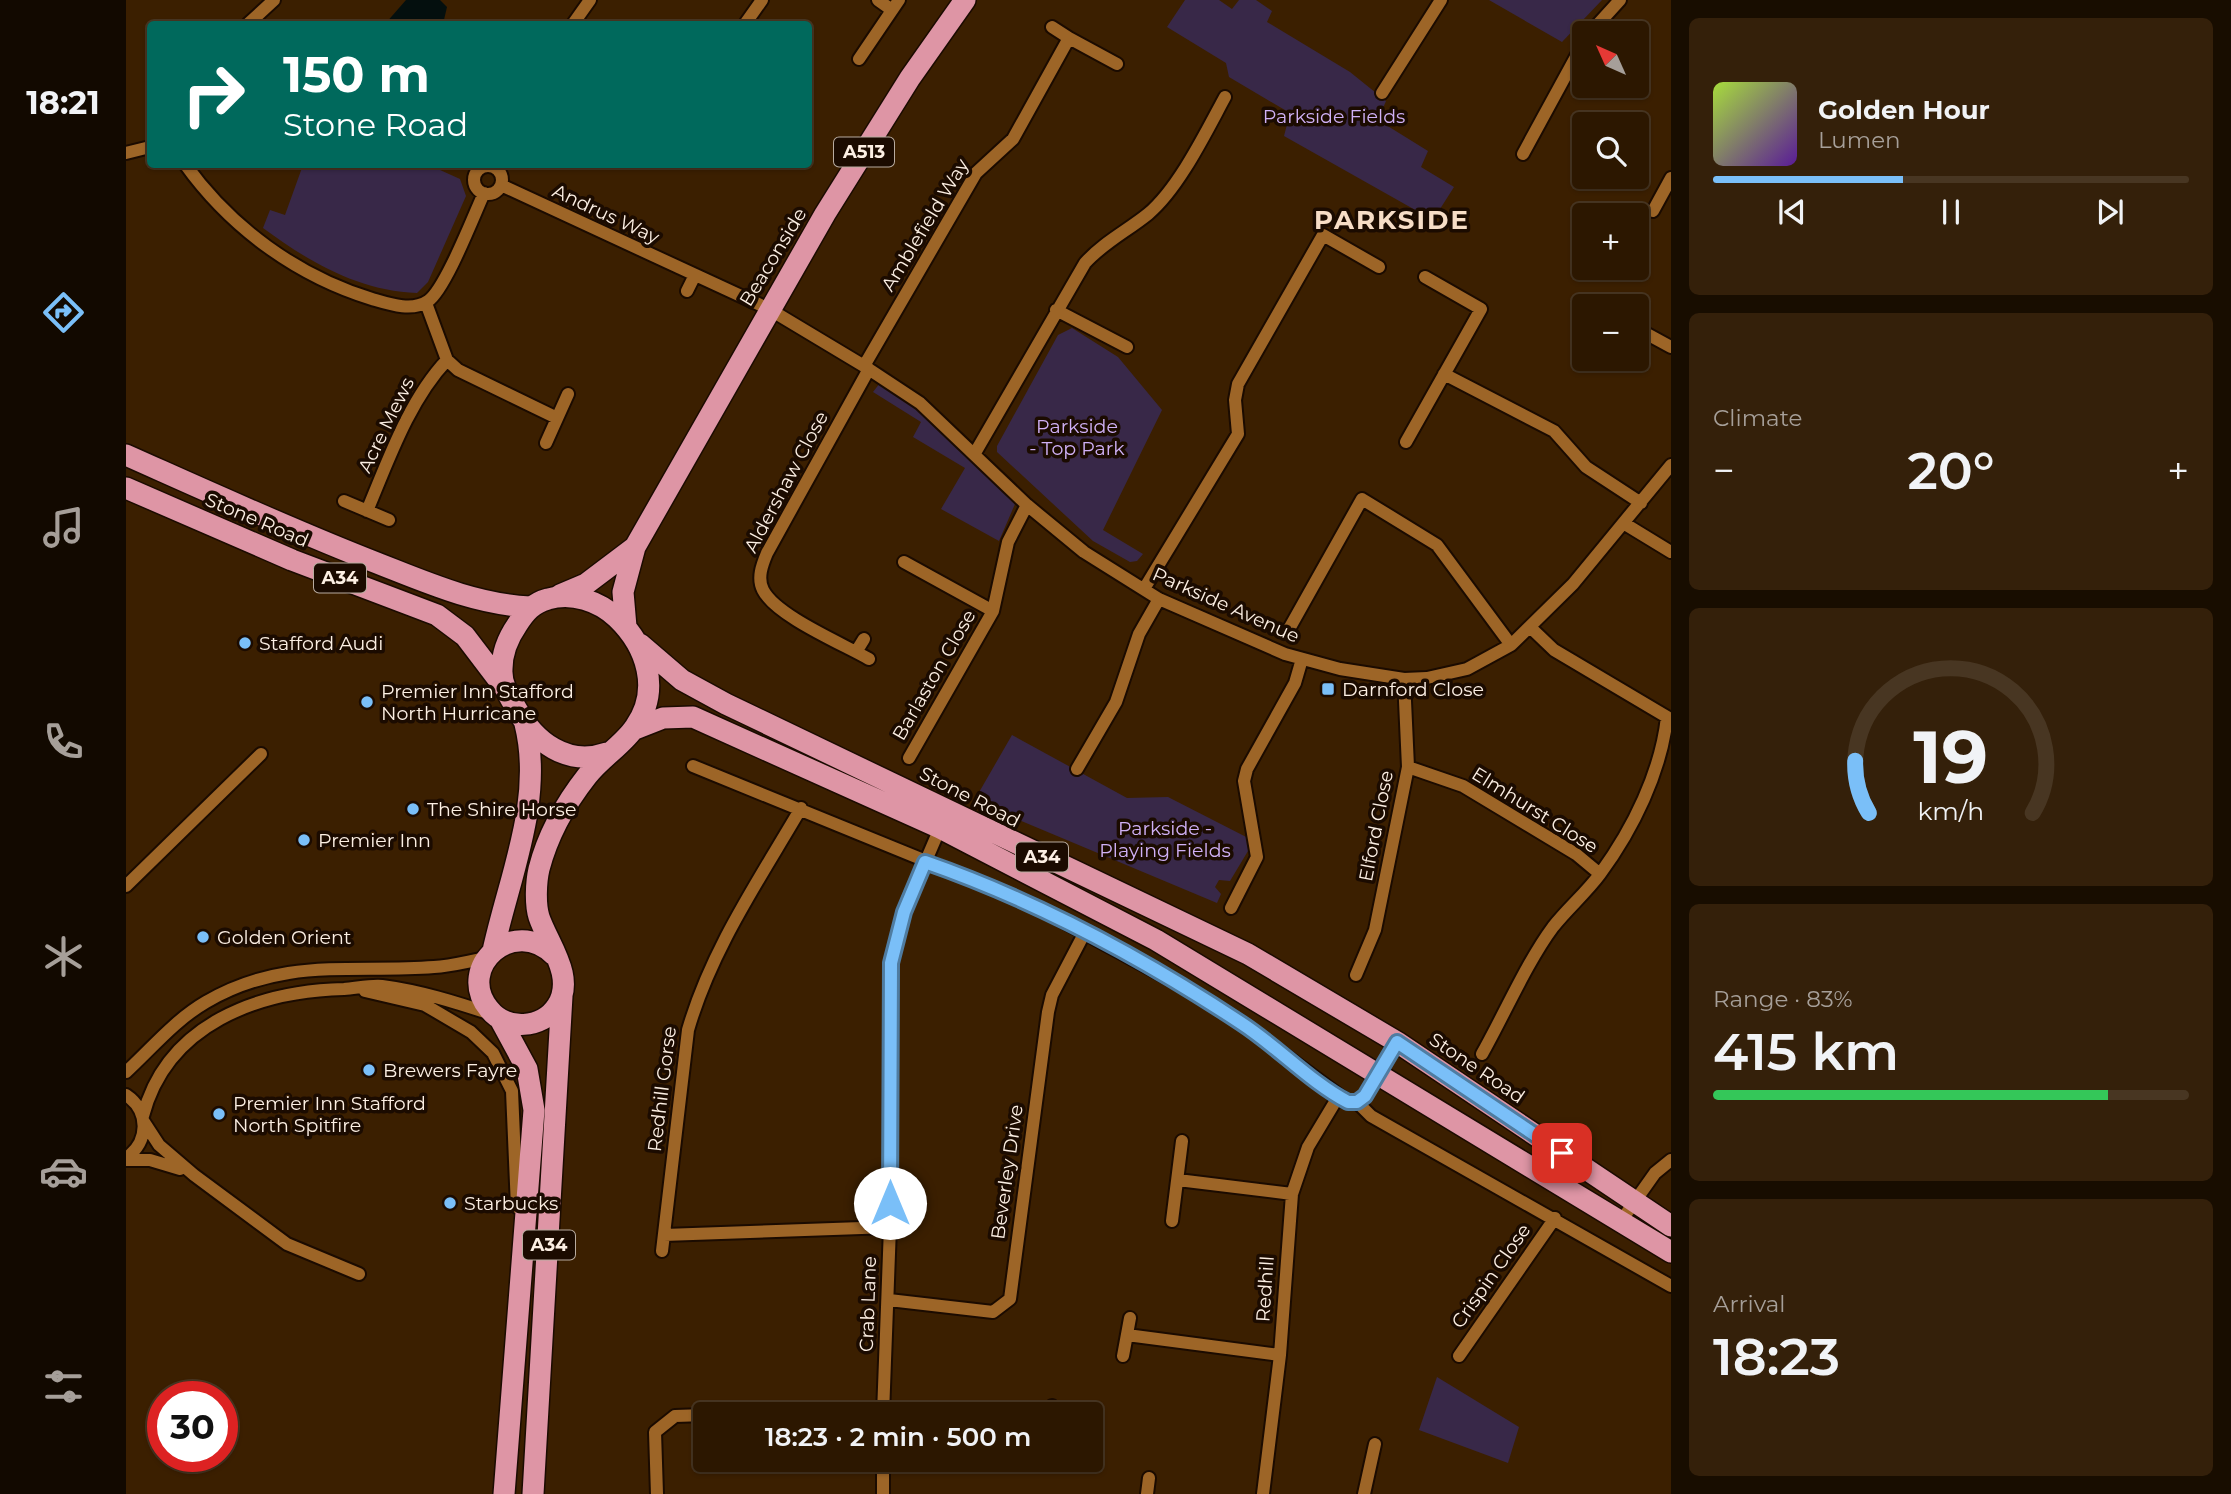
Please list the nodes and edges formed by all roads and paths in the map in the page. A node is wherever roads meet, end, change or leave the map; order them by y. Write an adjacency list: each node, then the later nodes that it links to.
1 (590, 0): 10 (street)
2 (762, 0): 11 (street)
3 (878, 0): 8 (street)
4 (965, 0): 35 (highway, Beaconside / A513)
5 (1441, 0): 18 (street)
6 (1620, 0): 12 (street)
7 (269, 2): 9 (street)
8 (895, 5): 15 (street)
9 (251, 21)
10 (575, 21)
11 (747, 21)
12 (1601, 21)
13 (1052, 27): 14 (street)
14 (1069, 38): 16 (street); 41 (street, Amblefield Way)
15 (859, 59)
16 (1117, 64)
17 (1572, 64): 22 (street)
18 (1382, 93)
19 (1225, 97): 36 (street)
20 (147, 147): 21 (street)
21 (126, 153)
22 (1523, 154)
23 (189, 168): 34 (street)
24 (480, 168): 28 (street)
25 (497, 168): 27 (street)
26 (1671, 178): 29 (street)
27 (501, 185): 28 (street); 31 (street, Andrus Way)
28 (484, 193): 34 (street)
29 (1653, 211)
30 (1379, 267): 60 (street)
31 (694, 277): 33 (street); 35 (street, Andrus Way)
32 (1425, 277): 42 (street)
33 (687, 292)
34 (426, 303): 40 (street)
35 (769, 309): 41 (street, Parkside Avenue); 57 (highway, Beaconside / A513)
36 (1056, 310): 38 (street); 47 (street)
37 (1649, 335): 39 (street)
38 (1127, 347)
39 (1671, 347)
40 (447, 360): 44 (street); 54 (street, Acre Mews)
41 (866, 368): 47 (street, Parkside Avenue); 71 (street, Aldershaw Close)
42 (1444, 374): 45 (street); 52 (street)
43 (568, 394): 44 (street)
44 (557, 418): 46 (street)
45 (1406, 442)
46 (546, 443)
47 (975, 453): 53 (street, Parkside Avenue)
48 (126, 455): 63 (highway, Stone Road / A34)
49 (1671, 465): 52 (street, Parkside Avenue)
50 (126, 488): 75 (highway, Stone Road / A34)
51 (344, 501): 54 (street)
52 (1641, 503): 56 (street, Parkside Avenue)
53 (1027, 505): 60 (street, Parkside Avenue); 64 (street, Barlaston Close)
54 (368, 511): 55 (street)
55 (389, 520)
56 (1625, 524): 58 (street); 66 (street, Parkside Avenue)
57 (635, 547): 61 (highway, Beaconside / A513); 65 (highway, Beaconside / A513)
58 (1671, 552)
59 (904, 562): 64 (street, Barlaston Close)
60 (1144, 589): 62 (street, Parkside Avenue)
61 (555, 597): 63 (highway); 65 (highway)
62 (1159, 599): 73 (street, Parkside Avenue); 84 (street)
63 (530, 607): 75 (highway)
64 (993, 611): 81 (street, Barlaston Close)
65 (626, 627): 69 (highway)
66 (1531, 628): 70 (street, Parkside Avenue); 76 (street)
67 (1289, 629): 70 (street)
68 (864, 639): 71 (street)
69 (640, 644): 78 (highway); 98 (highway, Stone Road / A34)
70 (1511, 645): 74 (street, Parkside Avenue)
71 (856, 652): 72 (street, Aldershaw Close)
72 (869, 659)
73 (1302, 659): 74 (street, Parkside Avenue); 90 (street)
74 (1404, 679): 83 (street, Elford Close)
75 (504, 687): 77 (highway)
76 (1669, 717): 88 (street)
77 (525, 724): 79 (highway); 92 (highway)
78 (635, 729): 79 (highway); 86 (highway, A34)
79 (607, 753): 93 (highway)
80 (261, 754): 89 (street)
81 (909, 758)
82 (693, 766): 85 (street)
83 (1408, 767): 88 (street, Elmhurst Close); 94 (street, Elford Close)
84 (1077, 769)
85 (801, 808): 87 (street); 118 (street, Redhill Gorse)
86 (940, 828): 87 (street, Crab Lane); 101 (highway, A34)
87 (925, 862): 91 (street); 117 (street, Crab Lane)
88 (1600, 874): 99 (street)
89 (126, 886)
90 (1231, 908)
91 (1085, 932): 103 (street); 124 (street, Beverley Drive)
92 (490, 955): 93 (highway); 97 (highway); 100 (street)
93 (554, 955): 96 (highway)
94 (1356, 975)
95 (351, 988): 97 (street); 105 (street); 121 (street)
96 (562, 996): 97 (highway); 136 (highway, A34)
97 (497, 1017): 121 (highway, A34)
98 (1397, 1042): 101 (street, Stone Road); 112 (highway, Stone Road / A34)
99 (1482, 1054)
100 (126, 1072)
101 (1376, 1073): 104 (street, Stone Road); 115 (highway, A34)
102 (126, 1095): 105 (street)
103 (1338, 1097): 104 (street); 111 (street, Redhill)
104 (1357, 1102): 113 (street)
105 (143, 1119): 107 (street); 109 (street)
106 (1182, 1141): 110 (street)
107 (126, 1159): 109 (street)
108 (1671, 1160): 112 (street)
109 (194, 1175): 122 (street)
110 (1178, 1180): 111 (street); 114 (street)
111 (1292, 1194): 127 (street, Redhill)
112 (1634, 1200): 115 (street); 116 (highway, Stone Road / A34)
113 (1555, 1218): 123 (street); 129 (street, Crispin Close)
114 (1172, 1221)
115 (1621, 1222): 120 (highway, A34)
116 (1671, 1226)
117 (890, 1227): 118 (street); 124 (street, Crab Lane)
118 (663, 1235): 119 (street, Redhill Gorse)
119 (662, 1251)
120 (1671, 1252)
121 (520, 1267): 135 (highway, A34)
122 (359, 1274)
123 (1671, 1286)
124 (889, 1300): 130 (street, Crab Lane)
125 (1130, 1318): 126 (street)
126 (1127, 1335): 127 (street); 128 (street)
127 (1280, 1355): 140 (street, Redhill)
128 (1123, 1356)
129 (1459, 1356)
130 (884, 1402)
131 (693, 1415): 137 (street)
132 (1375, 1444): 141 (street)
133 (883, 1472): 138 (street)
134 (1149, 1478): 139 (street)
135 (504, 1494)
136 (533, 1494)
137 (657, 1494)
138 (883, 1494)
139 (1147, 1494)
140 (1263, 1494)
141 (1364, 1494)

